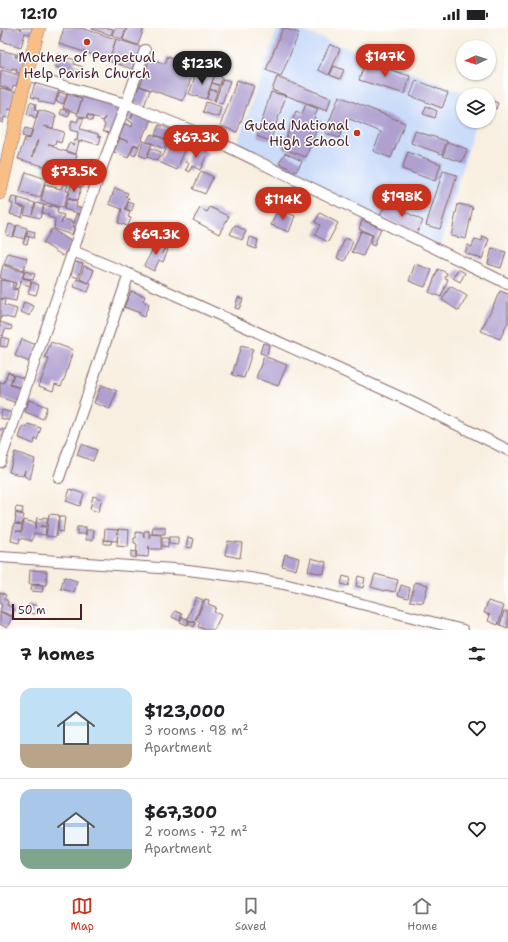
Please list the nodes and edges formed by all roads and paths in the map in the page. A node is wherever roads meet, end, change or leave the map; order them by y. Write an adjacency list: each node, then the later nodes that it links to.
1 (39, 28): 3 (main road)
2 (145, 50): 4 (street)
3 (26, 75): 4 (street); 5 (main road)
4 (126, 104): 6 (street); 8 (street)
5 (0, 194)
6 (72, 251): 7 (street); 10 (street)
7 (130, 274): 9 (street); 11 (street)
8 (508, 284)
9 (508, 450)
10 (0, 462)
11 (59, 478)
12 (0, 556): 13 (street)
13 (463, 630)

